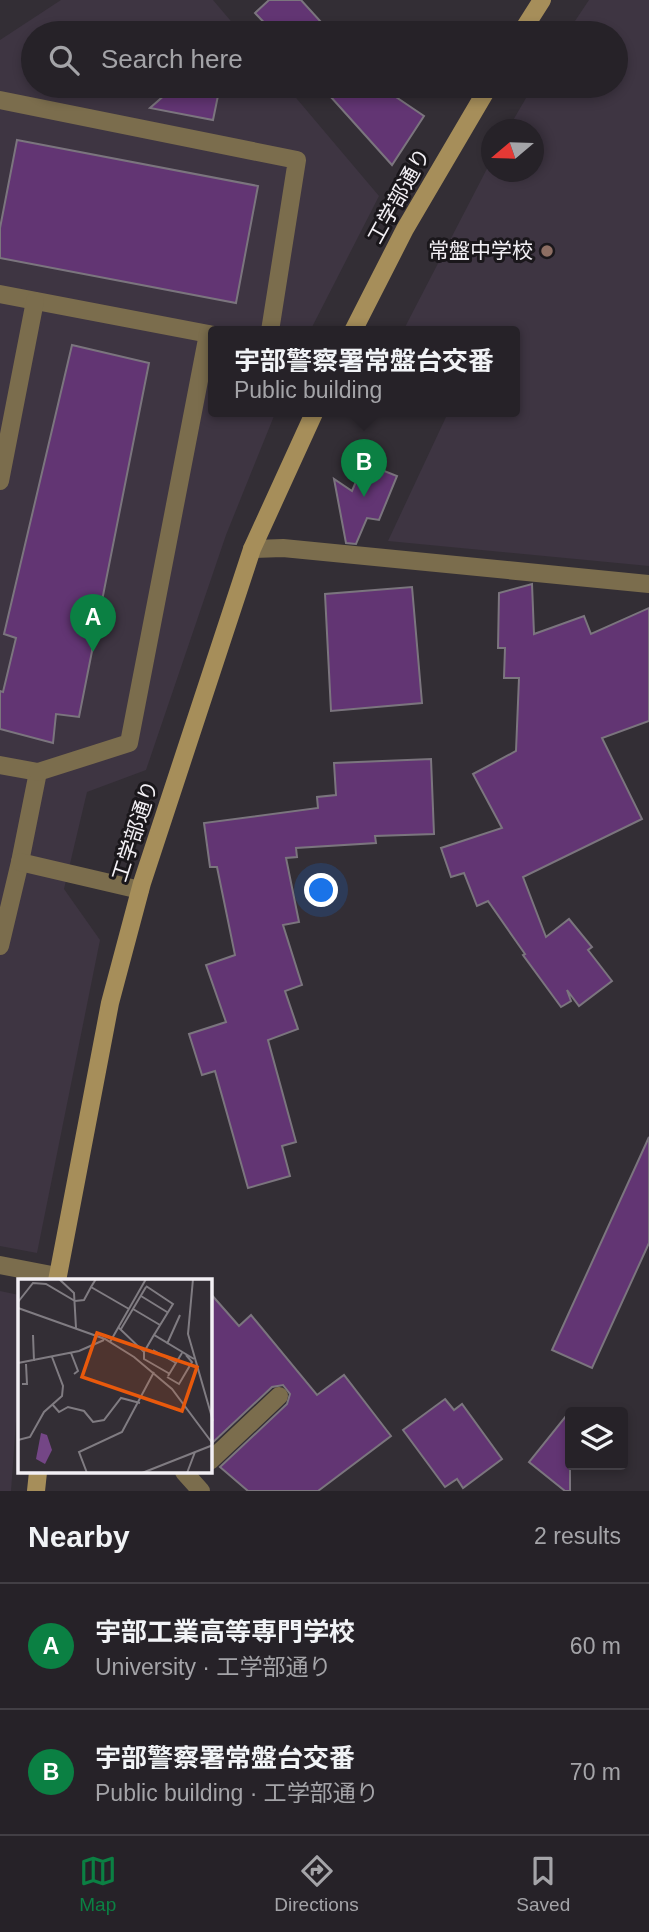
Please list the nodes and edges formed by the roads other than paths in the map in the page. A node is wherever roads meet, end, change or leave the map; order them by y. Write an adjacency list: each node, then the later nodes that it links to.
1 (542, 0): 2 (street)
2 (529, 21)
3 (482, 98): 8 (street, 工学部通り)
4 (0, 100): 7 (street)
5 (0, 294): 6 (street)
6 (35, 301): 9 (street); 12 (street)
7 (271, 326)
8 (356, 326)
9 (208, 333)
10 (208, 349): 16 (street)
11 (312, 417): 13 (street, 工学部通り)
12 (0, 481)
13 (252, 549): 14 (street); 18 (street, 工学部通り)
14 (649, 584)
15 (0, 765): 16 (street)
16 (37, 772): 17 (street)
17 (20, 862): 18 (street); 19 (street)
18 (140, 890): 21 (street, 工学部通り)
19 (0, 946)
20 (0, 1265): 21 (street)
21 (57, 1279)
22 (279, 1396): 23 (street)
23 (212, 1459)

